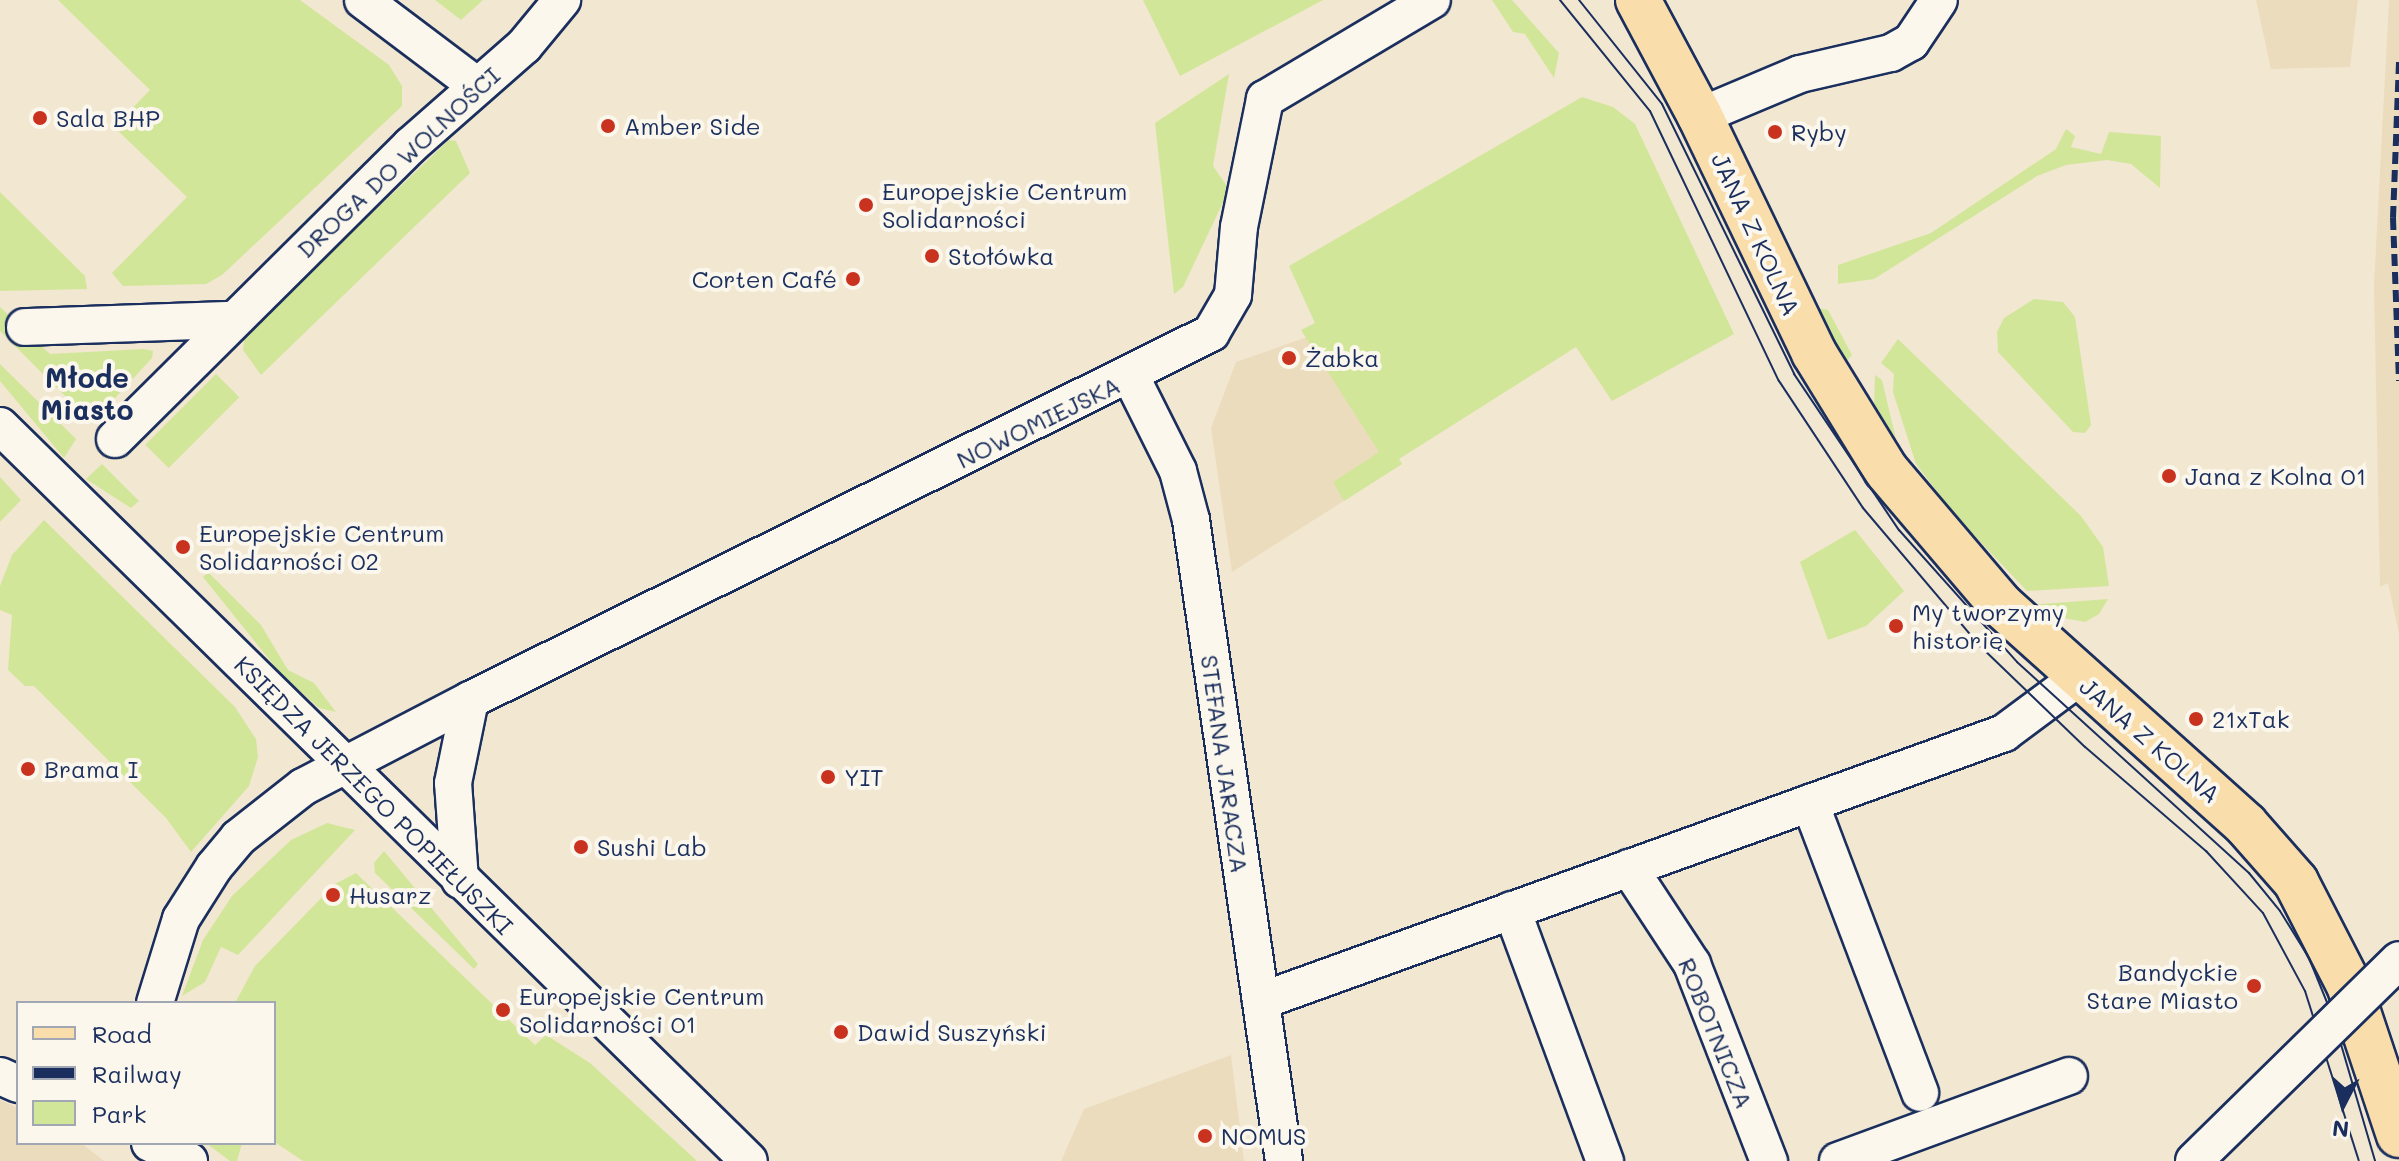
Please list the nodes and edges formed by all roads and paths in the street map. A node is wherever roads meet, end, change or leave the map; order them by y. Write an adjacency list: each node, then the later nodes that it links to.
1 (363, 0): 6 (street)
2 (562, 0): 6 (street, DROGA DO WOLNOŚCI)
3 (1432, 0): 10 (street, NOWOMIEJSKA)
4 (1638, 0): 7 (main road, JANA Z KOLNA)
5 (1939, 0): 7 (street)
6 (477, 86): 8 (street, DROGA DO WOLNOŚCI)
7 (1700, 116): 13 (main road, JANA Z KOLNA)
8 (230, 320): 9 (street); 12 (street, DROGA DO WOLNOŚCI)
9 (25, 327)
10 (1131, 377): 14 (street, NOWOMIEJSKA); 22 (street, STEFANA JARACZA)
11 (0, 426): 15 (street, KSIĘDZA JERZEGO POPIEŁUSZKI)
12 (115, 439)
13 (2078, 678): 16 (street); 25 (main road, JANA Z KOLNA)
14 (470, 700): 15 (street, NOWOMIEJSKA); 18 (street)
15 (344, 765): 18 (street, KSIĘDZA JERZEGO POPIEŁUSZKI); 21 (street, NOWOMIEJSKA)
16 (1810, 803): 17 (street); 24 (street)
17 (1629, 868): 19 (street); 31 (street, ROBOTNICZA)
18 (460, 880): 28 (street, KSIĘDZA JERZEGO POPIEŁUSZKI)
19 (1512, 910): 22 (street); 30 (street)
20 (2399, 960): 33 (street, bridge)
21 (156, 1001)
22 (1261, 1001): 29 (street, STEFANA JARACZA)
23 (2069, 1076): 32 (street)
24 (1920, 1093)
25 (2399, 1135)
26 (155, 1145): 27 (street)
27 (189, 1161)
28 (749, 1161)
29 (1284, 1161)
30 (1605, 1161)
31 (1769, 1161)
32 (1838, 1161)
33 (2194, 1161)

